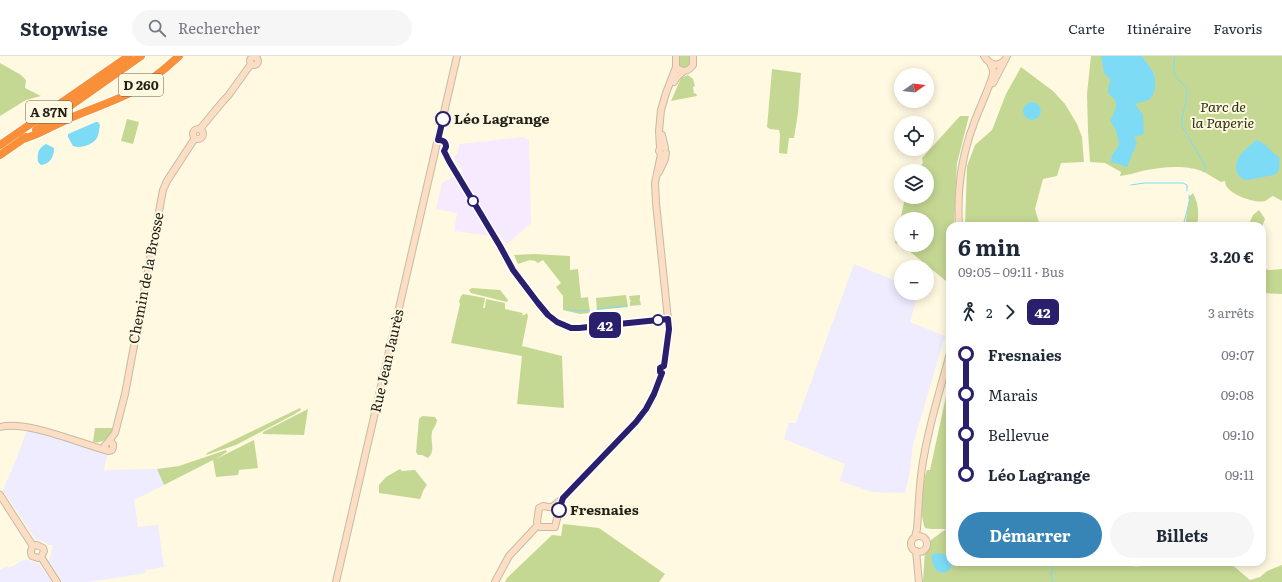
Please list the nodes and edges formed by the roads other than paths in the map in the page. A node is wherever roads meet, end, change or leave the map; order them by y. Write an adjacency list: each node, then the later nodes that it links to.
1 (120, 56): 14 (highway, D 260)
2 (129, 56): 14 (highway, A 87N)
3 (142, 56): 16 (highway, A 87N)
4 (179, 56): 16 (highway, D 260)
5 (254, 56): 22 (street, Chemin de la Brosse)
6 (457, 56): 39 (street, Rue Jean Jaurès)
7 (676, 56): 12 (street)
8 (693, 56): 13 (street)
9 (984, 56): 11 (street)
10 (1006, 58): 11 (street); 15 (street)
11 (990, 63): 15 (street)
12 (676, 67): 13 (street); 18 (street)
13 (684, 71): 18 (street)
14 (97, 78): 17 (highway, A 87N)
15 (983, 102): 20 (street)
16 (23, 139): 19 (highway, A 87N)
17 (0, 146)
18 (663, 151): 29 (street)
19 (0, 155)
20 (959, 222)
21 (946, 367): 33 (street)
22 (117, 426): 24 (street, Chemin de la Brosse); 26 (street, Chemin de la Brosse)
23 (0, 427): 25 (street)
24 (107, 443): 25 (street); 26 (street); 27 (street, Chemin de la Brosse)
25 (88, 444): 27 (street)
26 (114, 446): 27 (street)
27 (107, 450)
28 (0, 495): 34 (street)
29 (562, 500): 30 (street); 31 (street)
30 (552, 507): 31 (street); 32 (street)
31 (558, 512): 32 (street)
32 (538, 525): 40 (street)
33 (919, 537): 35 (street); 35 (street)
34 (33, 546): 36 (street); 36 (street)
35 (919, 551): 37 (street)
36 (41, 557): 38 (street)
37 (919, 579)
38 (57, 582)
39 (336, 582)
40 (495, 582)

